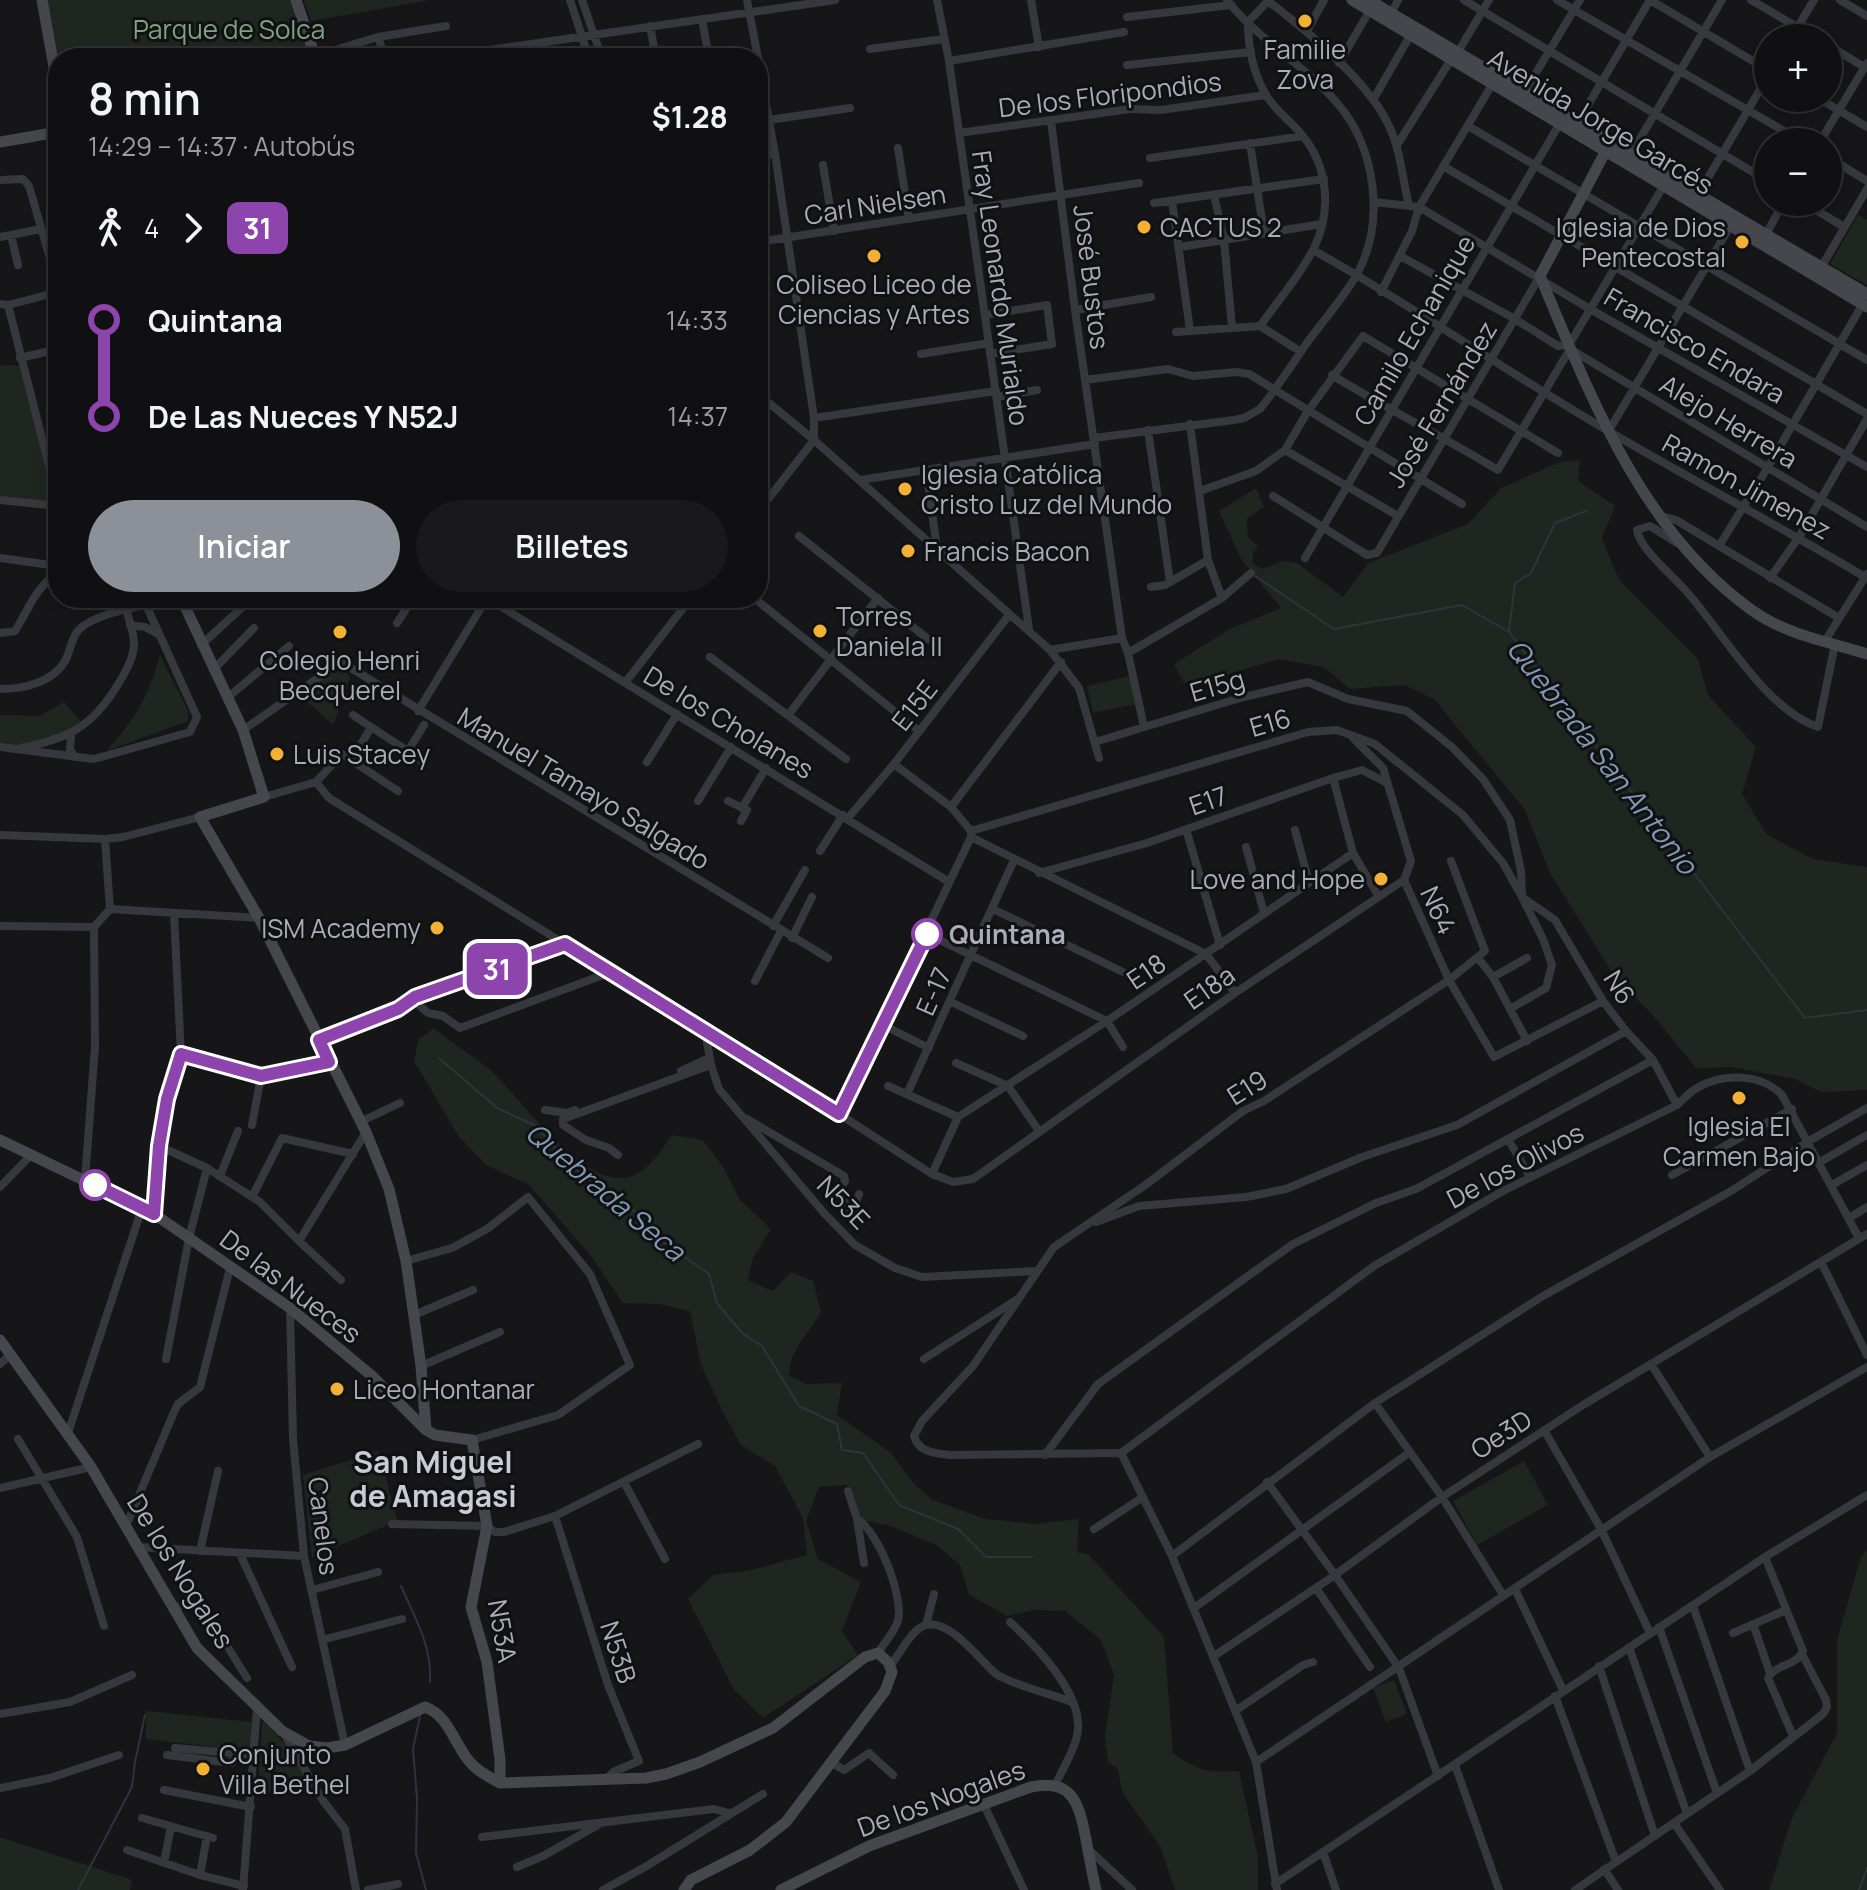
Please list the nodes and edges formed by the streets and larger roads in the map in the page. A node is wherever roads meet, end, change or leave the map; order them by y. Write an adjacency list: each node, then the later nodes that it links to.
1 (42, 0): 46 (street)
2 (296, 0): 47 (street)
3 (570, 0): 41 (street)
4 (582, 0): 39 (street)
5 (747, 0): 25 (street)
6 (835, 0): 25 (street)
7 (937, 0): 43 (street, Fray Leonardo Murialdo)
8 (1031, 0): 45 (street)
9 (1268, 0): 31 (street); 36 (street)
10 (1324, 0): 36 (street)
11 (1352, 0): 23 (street, Avenida Jorge Garcés)
12 (1398, 0): 27 (street)
13 (1464, 0): 26 (street)
14 (1489, 0): 26 (street)
15 (1557, 0): 24 (street)
16 (1580, 0): 24 (street)
17 (1650, 0): 38 (street); 44 (street)
18 (1722, 0): 38 (street)
19 (1751, 0): 32 (street)
20 (1814, 0): 33 (street)
21 (1840, 0): 28 (street)
22 (1229, 3): 29 (street); 31 (street)
23 (1370, 5): 27 (street, Avenida Jorge Garcés); 40 (street, Avenida Jorge Garcés); 62 (street)
24 (1574, 10): 44 (street); 57 (street)
25 (749, 12): 30 (street); 55 (street)
26 (1482, 12): 57 (street); 60 (street)
27 (1391, 13): 60 (street, Avenida Jorge Garcés)
28 (1867, 16)
29 (1127, 17)
30 (702, 19): 35 (street); 54 (street)
31 (1248, 22): 58 (street); 116 (street)
32 (1792, 24)
33 (1799, 24)
34 (446, 26): 42 (street)
35 (650, 26): 39 (street); 53 (street)
36 (1307, 31): 62 (street)
37 (1124, 32): 45 (street)
38 (1704, 32): 63 (street); 66 (street)
39 (594, 34): 41 (street); 52 (street)
40 (1411, 34): 60 (street, Avenida Jorge Garcés); 72 (street)
41 (582, 36): 50 (street); 51 (street)
42 (378, 37): 48 (street); 49 (street)
43 (944, 39): 56 (street); 61 (street, Fray Leonardo Murialdo)
44 (1626, 41): 66 (street); 67 (street)
45 (1039, 47): 61 (street)
46 (51, 48)
47 (310, 48)
48 (342, 48)
49 (382, 48)
50 (527, 48)
51 (586, 48)
52 (599, 48)
53 (654, 48)
54 (707, 48)
55 (756, 48)
56 (870, 49)
57 (1549, 51): 67 (street); 69 (street)
58 (1251, 52): 64 (street); 70 (street)
59 (1842, 53): 65 (street)
60 (1455, 55): 68 (street, Avenida Jorge Garcés); 69 (street, Avenida Jorge Garcés); 91 (street)
61 (949, 61): 86 (street, Fray Leonardo Murialdo)
62 (1339, 63): 72 (street)
63 (1754, 64)
64 (1127, 65)
65 (1866, 66): 73 (street)
66 (1678, 71): 75 (street); 78 (street)
67 (1602, 82): 78 (street); 81 (street)
68 (1493, 83): 82 (street, Avenida Jorge Garcés); 83 (street)
69 (1525, 91): 81 (street, Avenida Jorge Garcés)
70 (1265, 95): 80 (street, De los Floripondios); 88 (street)
71 (1754, 98): 75 (street)
72 (1373, 100): 91 (street)
73 (1842, 105)
74 (850, 108): 79 (street)
75 (1747, 111): 85 (street); 96 (street)
76 (1842, 112): 84 (street)
77 (768, 114): 79 (street)
78 (1654, 114): 95 (street); 96 (street)
79 (769, 120): 94 (street)
80 (1051, 121): 86 (street, De los Floripondios); 114 (street, José Bustos)
81 (1578, 122): 92 (street, Avenida Jorge Garcés)
82 (1560, 123): 92 (street, Avenida Jorge Garcés); 100 (street, Camilo Echanique)
83 (1468, 126): 100 (street); 101 (street)
84 (1867, 127)
85 (1778, 128)
86 (959, 133): 120 (street, Fray Leonardo Murialdo)
87 (48, 134): 89 (street)
88 (1303, 136): 90 (street); 104 (street)
89 (0, 142)
90 (1250, 143): 98 (street); 109 (street)
91 (1397, 145): 118 (street)
92 (1608, 146): 95 (street, Avenida Jorge Garcés); 108 (street, Avenida Jorge Garcés); 111 (street)
93 (898, 148): 123 (street)
94 (775, 154): 97 (street); 135 (street)
95 (1631, 154): 113 (street, Avenida Jorge Garcés)
96 (1722, 154): 103 (street); 113 (street)
97 (768, 155)
98 (1150, 158)
99 (823, 165): 129 (street)
100 (1534, 165): 111 (street); 119 (street, Camilo Echanique)
101 (1443, 166): 118 (street); 119 (street)
102 (1842, 166): 106 (street)
103 (1754, 173)
104 (1324, 179): 109 (street); 124 (street)
105 (0, 180): 128 (street)
106 (1867, 181)
107 (1139, 183): 114 (street, Carl Nielsen)
108 (1664, 185): 125 (street, Avenida Jorge Garcés); 127 (street)
109 (1257, 188): 112 (street); 130 (street)
110 (1867, 189): 126 (street)
111 (1583, 193): 127 (street); 134 (street)
112 (1214, 195): 115 (street); 136 (street)
113 (1698, 195): 131 (street, Avenida Jorge Garcés)
114 (1061, 196): 120 (street, Carl Nielsen); 157 (street, José Bustos)
115 (1172, 201): 117 (street); 138 (street)
116 (1374, 202): 118 (street, Francisco Endara); 147 (street)
117 (1154, 203)
118 (1414, 206): 139 (street, Francisco Endara); 142 (street)
119 (1509, 206): 134 (street); 139 (street, Camilo Echanique)
120 (970, 210): 123 (street, Carl Nielsen); 158 (street, Fray Leonardo Murialdo)
121 (1776, 216): 131 (street)
122 (1826, 216): 126 (street)
123 (909, 219): 129 (street, Carl Nielsen)
124 (1322, 224): 130 (street); 140 (street)
125 (1731, 225): 145 (street); 146 (street, Avenida Jorge Garcés)
126 (1844, 227): 146 (street)
127 (1638, 228): 144 (street); 145 (street)
128 (41, 229): 132 (street); 141 (street)
129 (834, 231): 135 (street, Carl Nielsen)
130 (1264, 233): 136 (street)
131 (1766, 234): 146 (street, Avenida Jorge Garcés)
132 (11, 235): 133 (street); 143 (street)
133 (0, 237)
134 (1560, 237): 144 (street); 148 (street)
135 (787, 238): 137 (street, Carl Nielsen); 190 (street)
136 (1224, 240): 138 (street); 161 (street)
137 (768, 241)
138 (1180, 247): 163 (street)
139 (1486, 247): 148 (street, Francisco Endara); 149 (street, Camilo Echanique)
140 (1313, 250): 147 (street, Ramon Jimenez); 160 (street)
141 (48, 254)
142 (1400, 256): 149 (street, Alejo Herrera); 151 (street)
143 (18, 265)
144 (1615, 265): 155 (street); 156 (street)
145 (1706, 267): 155 (street); 166 (street)
146 (1818, 271): 153 (street, Avenida Jorge Garcés)
147 (1357, 274): 151 (street, Ramon Jimenez); 170 (street)
148 (1540, 276): 156 (street, Francisco Endara); 159 (street, José Fernández); 167 (street)
149 (1461, 290): 159 (street, Alejo Herrera); 162 (street, Camilo Echanique)
150 (48, 292): 154 (street)
151 (1381, 292): 162 (street, Ramon Jimenez)
152 (1151, 297): 157 (street)
153 (1866, 300): 166 (street)
154 (4, 304): 173 (street)
155 (1682, 308): 168 (street); 179 (street)
156 (1590, 309): 167 (street); 168 (street, Francisco Endara)
157 (1075, 310): 178 (street, José Bustos)
158 (985, 315): 165 (street, Fray Leonardo Murialdo); 172 (street)
159 (1515, 319): 167 (street, Alejo Herrera); 174 (street, José Fernández)
160 (1260, 326): 161 (street); 170 (street)
161 (1232, 327): 163 (street)
162 (1439, 327): 174 (street, Ramon Jimenez); 176 (street, Camilo Echanique)
163 (1190, 330): 164 (street)
164 (1176, 332)
165 (989, 343): 171 (street); 172 (street, Fray Leonardo Murialdo)
166 (1838, 344): 175 (street); 179 (street)
167 (1570, 347): 180 (street, Alejo Herrera); 183 (street); 195 (street)
168 (1658, 348): 180 (street); 191 (street, Francisco Endara)
169 (48, 351): 173 (street)
170 (1301, 352): 182 (street)
171 (921, 354)
172 (990, 354): 184 (street, Fray Leonardo Murialdo)
173 (20, 358): 204 (street)
174 (1492, 359): 183 (street, Ramon Jimenez); 185 (street, José Fernández)
175 (1867, 360)
176 (1415, 368): 177 (street); 185 (street); 188 (street, Camilo Echanique)
177 (1332, 375): 187 (street); 188 (street)
178 (1085, 380): 182 (street); 198 (street, José Bustos)
179 (1816, 384): 189 (street); 191 (street)
180 (1635, 387): 195 (street); 205 (street, Alejo Herrera)
181 (1037, 390): 184 (street)
182 (1274, 391): 187 (street); 192 (street)
183 (1544, 391): 194 (street); 195 (street, Ramon Jimenez)
184 (996, 394): 190 (street); 203 (street, Fray Leonardo Murialdo)
185 (1467, 400): 194 (street); 196 (street, José Fernández)
186 (768, 402): 197 (street)
187 (1308, 411): 199 (street); 200 (street)
188 (1390, 411): 196 (street); 199 (street, Camilo Echanique)
189 (1867, 416): 202 (street)
190 (814, 418): 197 (street)
191 (1793, 424): 202 (street, Francisco Endara); 205 (street)
192 (1191, 428): 193 (street); 211 (street)
193 (1148, 430): 198 (street); 236 (street)
194 (1520, 432): 196 (street); 201 (street)
195 (1608, 432): 218 (street, Ramon Jimenez); 220 (street)
196 (1445, 438): 208 (street, José Fernández)
197 (814, 440): 209 (street); 213 (street)
198 (1094, 441): 203 (street); 259 (street, José Bustos)
199 (1369, 447): 208 (street); 210 (street, Camilo Echanique)
200 (1285, 450): 210 (street); 211 (street)
201 (1558, 453)
202 (1846, 454): 206 (street, Francisco Endara); 214 (street)
203 (1006, 458): 207 (street); 256 (street, Fray Leonardo Murialdo)
204 (48, 466)
205 (1768, 467): 214 (street, Alejo Herrera); 218 (street)
206 (1867, 467)
207 (926, 470): 209 (street); 226 (street)
208 (1421, 479): 217 (street); 219 (street, José Fernández)
209 (860, 480): 226 (street)
210 (1347, 486): 219 (street); 222 (street, Camilo Echanique)
211 (1200, 491): 230 (street)
212 (1273, 496): 222 (street)
213 (768, 499)
214 (1821, 499): 221 (street, Alejo Herrera); 224 (street)
215 (0, 500): 216 (street)
216 (48, 503)
217 (1462, 504)
218 (1743, 505): 224 (street, Ramon Jimenez); 225 (street)
219 (1398, 516): 222 (street, José Fernández)
220 (1659, 516): 225 (street); 227 (street)
221 (1867, 527)
222 (1323, 528): 229 (street, Camilo Echanique)
223 (799, 536): 238 (street)
224 (1799, 537): 233 (street, Ramon Jimenez); 234 (street)
225 (1719, 546): 234 (street)
226 (937, 548): 251 (street)
227 (1684, 548): 261 (street); 261 (street)
228 (0, 558): 231 (street)
229 (1305, 558)
230 (1208, 560): 236 (street); 239 (street)
231 (48, 565)
232 (1251, 573): 239 (street)
233 (1866, 575): 252 (street)
234 (1770, 578): 252 (street)
235 (48, 580): 257 (street)
236 (1170, 582): 237 (street)
237 (1151, 587)
238 (878, 598): 260 (street); 268 (street)
239 (1222, 598): 265 (street)
240 (120, 608): 250 (street)
241 (134, 608): 250 (street)
242 (147, 608): 258 (street)
243 (186, 608): 262 (street)
244 (241, 608): 262 (street)
245 (407, 608): 253 (street)
246 (481, 608): 274 (street)
247 (503, 608): 271 (street, De los Cholanes)
248 (683, 608): 271 (street)
249 (767, 608): 268 (street)
250 (122, 611): 254 (street); 272 (street)
251 (1009, 615): 256 (street); 282 (street, E15E)
252 (1839, 618): 261 (street)
253 (397, 623)
254 (130, 625): 258 (street); 283 (street)
255 (254, 628): 270 (street)
256 (1029, 629): 264 (street)
257 (0, 633)
258 (159, 635): 290 (street)
259 (1122, 638): 264 (street); 265 (street, José Bustos)
260 (928, 639)
261 (1830, 643): 266 (street)
262 (201, 645): 270 (street)
263 (289, 646): 273 (street)
264 (1050, 650): 269 (street)
265 (1128, 653): 280 (street, José Bustos)
266 (1867, 654)
267 (710, 657): 276 (street)
268 (831, 659): 276 (street); 282 (street)
269 (1061, 662): 285 (street); 305 (street)
270 (213, 670): 273 (street)
271 (625, 683): 275 (street, De los Cholanes)
272 (0, 689)
273 (227, 698): 281 (street)
274 (418, 711): 281 (street, Manuel Tamayo Salgado); 335 (street, Manuel Tamayo Salgado)
275 (677, 714): 287 (street, De los Cholanes); 295 (street)
276 (789, 714): 292 (street)
277 (353, 715): 279 (street)
278 (424, 725): 289 (street)
279 (371, 727): 289 (street); 293 (street)
280 (1144, 727): 285 (street, E15g); 327 (street, E15g)
281 (243, 730): 302 (street)
282 (919, 731): 296 (street, E15E)
283 (71, 733): 288 (street); 290 (street)
284 (1350, 735): 300 (street, N64); 312 (street, E16); 327 (street, E16)
285 (1095, 742): 291 (street)
286 (0, 747): 288 (street)
287 (731, 747): 297 (street, De los Cholanes); 303 (street)
288 (13, 750): 290 (street)
289 (408, 751): 294 (street)
290 (75, 757)
291 (1099, 758)
292 (846, 759)
293 (352, 760): 299 (street); 301 (street)
294 (421, 761)
295 (647, 762)
296 (894, 764): 305 (street); 308 (street, E15E)
297 (766, 768): 306 (street); 308 (street, De los Cholanes)
298 (1333, 778): 300 (street, E17); 310 (street, E17); 317 (street)
299 (316, 782): 302 (street); 338 (street)
300 (1387, 783): 322 (street, N64)
301 (398, 791)
302 (264, 797): 307 (street)
303 (698, 801)
304 (728, 801): 306 (street)
305 (951, 807): 312 (street)
306 (742, 808): 309 (street)
307 (200, 817): 314 (street); 332 (street)
308 (845, 817): 316 (street, E15E); 323 (street, De los Cholanes)
309 (741, 821)
310 (1186, 829): 321 (street, E17); 339 (street)
311 (1295, 830): 324 (street)
312 (971, 834): 318 (street); 323 (street)
313 (0, 835): 314 (street)
314 (105, 839): 328 (street)
315 (1246, 847): 330 (street)
316 (820, 851)
317 (1353, 853): 324 (street, E18); 326 (street)
318 (1014, 860): 321 (street); 329 (street, E-17)
319 (1451, 861): 343 (street, E19)
320 (805, 870): 335 (street)
321 (1039, 873): 340 (street)
322 (1404, 880): 326 (street, E18a); 348 (street, N64)
323 (949, 882): 336 (street)
324 (1309, 882): 330 (street, E18)
325 (812, 897): 337 (street)
326 (1379, 897): 350 (street, E18a)
327 (1522, 897): 352 (street, N6); 354 (street, E16)
328 (110, 909): 331 (street); 334 (street)
329 (993, 909): 341 (street, E-17); 346 (street)
330 (1264, 913): 339 (street, E18)
331 (174, 914): 332 (street); 364 (street)
332 (259, 918): 360 (street)
333 (0, 926): 334 (street)
334 (94, 927): 400 (street)
335 (777, 929): 337 (street, Manuel Tamayo Salgado); 349 (street)
336 (925, 933): 341 (street); 356 (street)
337 (792, 938): 342 (street, Manuel Tamayo Salgado)
338 (565, 944): 345 (street); 351 (street)
339 (1220, 945): 340 (street, E18)
340 (1206, 954): 350 (street); 355 (street, E18)
341 (971, 955): 353 (street, E-17); 355 (street)
342 (828, 958)
343 (1478, 958): 347 (street); 348 (street, E19)
344 (1527, 958): 347 (street)
345 (611, 972): 351 (street); 357 (street)
346 (1123, 972)
347 (1493, 977): 354 (street)
348 (1449, 980): 361 (street, N64); 409 (street, E19)
349 (755, 981)
350 (1235, 993): 384 (street, E18a)
351 (412, 999): 360 (street)
352 (1603, 1001): 358 (street, N6); 361 (street)
353 (951, 1002): 359 (street); 363 (street, E-17)
354 (1510, 1009): 361 (street)
355 (1107, 1021): 362 (street); 371 (street, E18)
356 (883, 1025): 363 (street); 378 (street)
357 (705, 1031): 367 (street, N53E); 378 (street)
358 (1626, 1031): 365 (street, N6); 409 (street)
359 (1023, 1036)
360 (319, 1040): 366 (street)
361 (1527, 1041)
362 (1123, 1047)
363 (929, 1048): 372 (street, E-17)
364 (181, 1054): 369 (street); 389 (street)
365 (1653, 1060): 374 (street, N6); 386 (street)
366 (329, 1062): 369 (street); 382 (street)
367 (710, 1062): 377 (street); 379 (street, N53E); 392 (street)
368 (956, 1063): 371 (street)
369 (261, 1076): 381 (street)
370 (888, 1086): 372 (street)
371 (1008, 1086): 380 (street, E18); 384 (street)
372 (907, 1094): 380 (street)
373 (400, 1103): 382 (street)
374 (1677, 1105): 376 (street, De los Olivos); 399 (street, De los Olivos)
375 (1867, 1108): 388 (street)
376 (1792, 1109): 388 (street); 397 (street)
377 (545, 1110)
378 (839, 1114): 396 (street)
379 (741, 1115): 403 (street); 416 (street, N53E)
380 (958, 1117): 396 (street)
381 (252, 1125)
382 (363, 1127): 390 (street); 413 (street)
383 (238, 1131): 398 (street)
384 (1039, 1131): 396 (street, E18a)
385 (1867, 1135): 393 (street)
386 (1508, 1139): 399 (street); 441 (street)
387 (0, 1140): 391 (street, De las Nueces)
388 (1809, 1141): 393 (street); 432 (street)
389 (159, 1146): 395 (street); 407 (street)
390 (353, 1154): 404 (street); 412 (street)
391 (31, 1155): 400 (street, De las Nueces); 402 (street)
392 (618, 1155)
393 (1820, 1162): 401 (street)
394 (1867, 1165): 401 (street)
395 (207, 1168): 398 (street); 411 (street)
396 (932, 1174)
397 (1672, 1175)
398 (220, 1176): 404 (street)
399 (1530, 1177): 440 (street, De los Olivos)
400 (85, 1180): 406 (street, De las Nueces)
401 (1832, 1185): 408 (street)
402 (0, 1187)
403 (859, 1194)
404 (252, 1197): 412 (street)
405 (1867, 1207): 408 (street)
406 (142, 1208): 407 (street, De las Nueces); 435 (street)
407 (154, 1214): 411 (street, De las Nueces)
408 (1849, 1218): 410 (street)
409 (1080, 1228): 416 (street, E19)
410 (1863, 1236): 414 (street, Oe3D)
411 (189, 1238): 415 (street, De las Nueces); 426 (street)
412 (302, 1239): 417 (street)
413 (406, 1261): 421 (street); 437 (street)
414 (1821, 1262): 425 (street); 429 (street, Oe3D)
415 (230, 1268): 420 (street, De las Nueces); 456 (street)
416 (1036, 1271): 419 (street, E19)
417 (341, 1280)
418 (473, 1290): 421 (street)
419 (1017, 1300): 427 (street); 441 (street, E19)
420 (290, 1308): 433 (street, De las Nueces); 464 (street, Canelos)
421 (414, 1315): 430 (street)
422 (500, 1332): 430 (street)
423 (0, 1340): 424 (street, De los Nogales)
424 (11, 1354): 428 (street); 435 (street, De los Nogales)
425 (1867, 1355)
426 (166, 1359)
427 (924, 1359)
428 (0, 1364)
429 (1651, 1364): 434 (street, Oe3D); 442 (street)
430 (421, 1366): 433 (street)
431 (1867, 1367): 442 (street)
432 (1375, 1403): 439 (street); 447 (street)
433 (426, 1430): 437 (street)
434 (1544, 1430): 452 (street, Oe3D); 459 (street)
435 (68, 1433): 443 (street, De los Nogales)
436 (18, 1439): 445 (street)
437 (472, 1440): 457 (street, N53A)
438 (698, 1444): 446 (street)
439 (1410, 1452): 452 (street); 460 (street)
440 (1121, 1453): 441 (street); 451 (street)
441 (1045, 1455)
442 (1710, 1457): 459 (street)
443 (91, 1467): 445 (street); 456 (street, De los Nogales)
444 (218, 1471): 462 (street)
445 (44, 1478): 448 (street); 484 (street)
446 (624, 1482): 453 (street); 467 (street)
447 (1267, 1482): 460 (street); 465 (street)
448 (0, 1488)
449 (848, 1491): 454 (street)
450 (1867, 1495): 466 (street)
451 (1143, 1497): 458 (street); 465 (street)
452 (1442, 1497): 470 (street, Oe3D); 475 (street)
453 (555, 1516): 457 (street); 521 (street, N53B)
454 (857, 1519): 468 (street); 489 (street)
455 (392, 1524): 457 (street)
456 (126, 1526): 461 (street, De los Nogales)
457 (487, 1526): 522 (street, N53A)
458 (1094, 1529)
459 (1601, 1529): 472 (street); 485 (street)
460 (1302, 1530): 470 (street); 478 (street)
461 (138, 1547): 462 (street); 477 (street, De los Nogales)
462 (200, 1551): 463 (street)
463 (240, 1554): 464 (street); 495 (street)
464 (304, 1556): 473 (street, Canelos)
465 (1172, 1556): 478 (street)
466 (1765, 1557): 476 (street); 479 (street)
467 (665, 1559)
468 (864, 1563)
469 (378, 1572): 473 (street)
470 (1335, 1575): 471 (street, Oe3D); 497 (street)
471 (1316, 1588): 491 (street, Oe3D); 496 (street)
472 (1515, 1589): 475 (street); 501 (street)
473 (312, 1590): 487 (street, Canelos)
474 (934, 1594): 483 (street)
475 (1503, 1595): 497 (street)
476 (1693, 1606): 485 (street); 518 (street)
477 (175, 1607): 500 (street); 504 (street, De los Nogales)
478 (1194, 1608): 491 (street)
479 (1786, 1610): 482 (street); 490 (street)
480 (402, 1619): 487 (street)
481 (1010, 1622): 503 (street)
482 (1753, 1624): 486 (street); 498 (street)
483 (926, 1625): 493 (street); 503 (street)
484 (104, 1626)
485 (1654, 1630): 488 (street); 526 (street)
486 (1733, 1633)
487 (322, 1640): 509 (street, Canelos)
488 (1629, 1647): 494 (street); 531 (street)
489 (878, 1653): 493 (street); 521 (street)
490 (1802, 1654): 498 (street); 508 (street)
491 (1214, 1656): 505 (street)
492 (1313, 1662): 505 (street)
493 (890, 1666): 516 (street)
494 (1599, 1666): 501 (street); 536 (street)
495 (292, 1667)
496 (1370, 1667)
497 (1399, 1668): 515 (street); 520 (street)
498 (1770, 1673): 508 (street)
499 (132, 1675): 506 (street)
500 (247, 1678)
501 (1563, 1690): 502 (street)
502 (1555, 1696): 517 (street); 541 (street)
503 (1072, 1702): 523 (street)
504 (257, 1708): 507 (street, De los Nogales); 514 (street)
505 (1235, 1711): 515 (street)
506 (0, 1714)
507 (282, 1731): 509 (street, De los Nogales); 549 (street)
508 (1793, 1736): 518 (street)
509 (345, 1745): 522 (street, De los Nogales)
510 (175, 1748): 511 (street)
511 (234, 1754): 513 (street); 514 (street)
512 (119, 1755): 524 (street)
513 (167, 1755)
514 (255, 1755): 529 (street)
515 (1256, 1762): 547 (street)
516 (832, 1763): 519 (street); 552 (street)
517 (1455, 1765): 520 (street); 558 (street)
518 (1750, 1771): 526 (street)
519 (893, 1775)
520 (1438, 1776): 540 (street)
521 (606, 1779): 522 (street)
522 (500, 1783)
523 (1055, 1786): 528 (street, De los Nogales); 538 (street, De los Nogales)
524 (0, 1788)
525 (164, 1790): 529 (street)
526 (1717, 1793): 531 (street)
527 (763, 1794): 530 (street)
528 (984, 1805): 553 (street, De los Nogales); 554 (street)
529 (251, 1807): 548 (street)
530 (729, 1813): 533 (street); 551 (street)
531 (1687, 1814): 534 (street)
532 (142, 1818): 535 (street)
533 (603, 1823): 537 (street); 543 (street)
534 (1674, 1823): 536 (street); 561 (street)
535 (171, 1826): 542 (street); 545 (street)
536 (1655, 1836): 541 (street)
537 (482, 1837)
538 (1087, 1848): 555 (street, De los Nogales); 556 (street)
539 (127, 1850): 542 (street)
540 (1323, 1852): 547 (street); 557 (street)
541 (1616, 1862): 544 (street)
542 (164, 1863): 545 (street)
543 (517, 1867)
544 (1604, 1869): 559 (street); 560 (street)
545 (200, 1875): 548 (street)
546 (398, 1884): 550 (street)
547 (1276, 1887)
548 (243, 1888)
549 (356, 1890)
550 (368, 1890)
551 (603, 1890)
552 (684, 1890)
553 (781, 1890)
554 (1024, 1890)
555 (1096, 1890)
556 (1132, 1890)
557 (1336, 1890)
558 (1499, 1890)
559 (1575, 1890)
560 (1618, 1890)
561 (1720, 1890)

